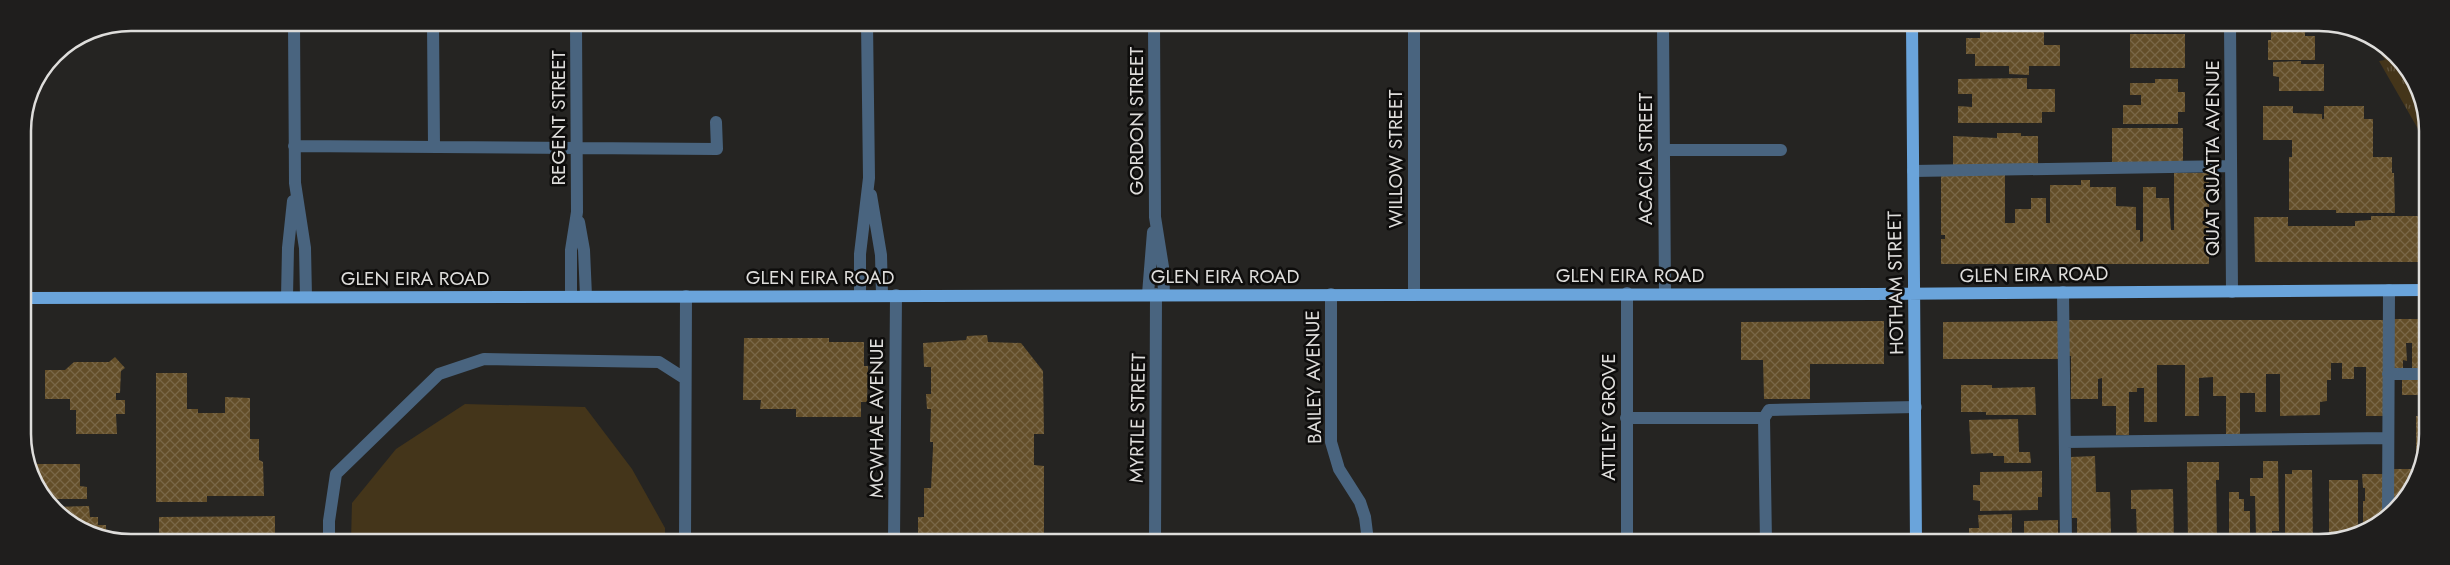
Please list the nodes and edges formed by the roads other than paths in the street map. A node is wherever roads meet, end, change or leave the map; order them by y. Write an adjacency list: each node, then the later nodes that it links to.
1 (294, 31): 11 (street)
2 (433, 31): 12 (street)
3 (576, 31): 13 (street, REGENT STREET)
4 (867, 31): 18 (street)
5 (1154, 31): 33 (street, GORDON STREET)
6 (1414, 31): 28 (street, WILLOW STREET)
7 (1663, 31): 14 (street, ACACIA STREET)
8 (1912, 31): 17 (main road, HOTHAM STREET)
9 (2230, 31): 16 (street, QUAT QUATTA AVENUE)
10 (716, 122): 13 (street)
11 (294, 146): 12 (street); 19 (street)
12 (434, 146): 13 (street)
13 (577, 148): 20 (street, REGENT STREET)
14 (1664, 150): 15 (street); 26 (street, ACACIA STREET)
15 (1781, 150)
16 (2231, 166): 17 (street); 24 (street, QUAT QUATTA AVENUE)
17 (1913, 171): 29 (main road, HOTHAM STREET)
18 (869, 178): 30 (street); 31 (street)
19 (295, 183): 37 (street); 38 (street)
20 (577, 212): 34 (street, REGENT STREET); 35 (street, REGENT STREET)
21 (2389, 290): 22 (main road, GLEN EIRA ROAD); 24 (main road, GLEN EIRA ROAD); 40 (street)
22 (2419, 290)
23 (2063, 292): 24 (main road, GLEN EIRA ROAD); 29 (main road, GLEN EIRA ROAD); 47 (street)
24 (2232, 292)
25 (1627, 293): 26 (main road, GLEN EIRA ROAD); 28 (main road, GLEN EIRA ROAD); 44 (street, ATTLEY GROVE)
26 (1665, 293): 29 (main road, GLEN EIRA ROAD)
27 (1331, 294): 28 (main road, GLEN EIRA ROAD); 33 (main road, GLEN EIRA ROAD); 53 (street, BAILEY AVENUE)
28 (1414, 294)
29 (1913, 294): 43 (main road, HOTHAM STREET)
30 (860, 295): 31 (main road, GLEN EIRA ROAD); 36 (main road, GLEN EIRA ROAD)
31 (882, 295): 32 (main road, GLEN EIRA ROAD)
32 (896, 295): 33 (main road, GLEN EIRA ROAD); 51 (street, MCWHAE AVENUE)
33 (1156, 295): 52 (street, MYRTLE STREET)
34 (571, 296): 35 (main road, GLEN EIRA ROAD); 38 (main road, GLEN EIRA ROAD)
35 (586, 296): 36 (main road, GLEN EIRA ROAD)
36 (686, 296): 42 (street)
37 (287, 297): 38 (main road, GLEN EIRA ROAD); 39 (main road, GLEN EIRA ROAD)
38 (306, 297)
39 (31, 298)
40 (2388, 374): 41 (street); 46 (street)
41 (2419, 374)
42 (684, 378): 49 (street); 50 (street)
43 (1916, 407): 45 (street); 56 (main road, HOTHAM STREET)
44 (1626, 418): 45 (street); 54 (street, ATTLEY GROVE)
45 (1764, 418): 55 (street)
46 (2388, 438): 47 (street); 48 (street)
47 (2065, 442): 57 (street)
48 (2388, 505)
49 (329, 534)
50 (685, 534)
51 (894, 534)
52 (1154, 534)
53 (1367, 534)
54 (1627, 534)
55 (1766, 534)
56 (1916, 534)
57 (2066, 534)

